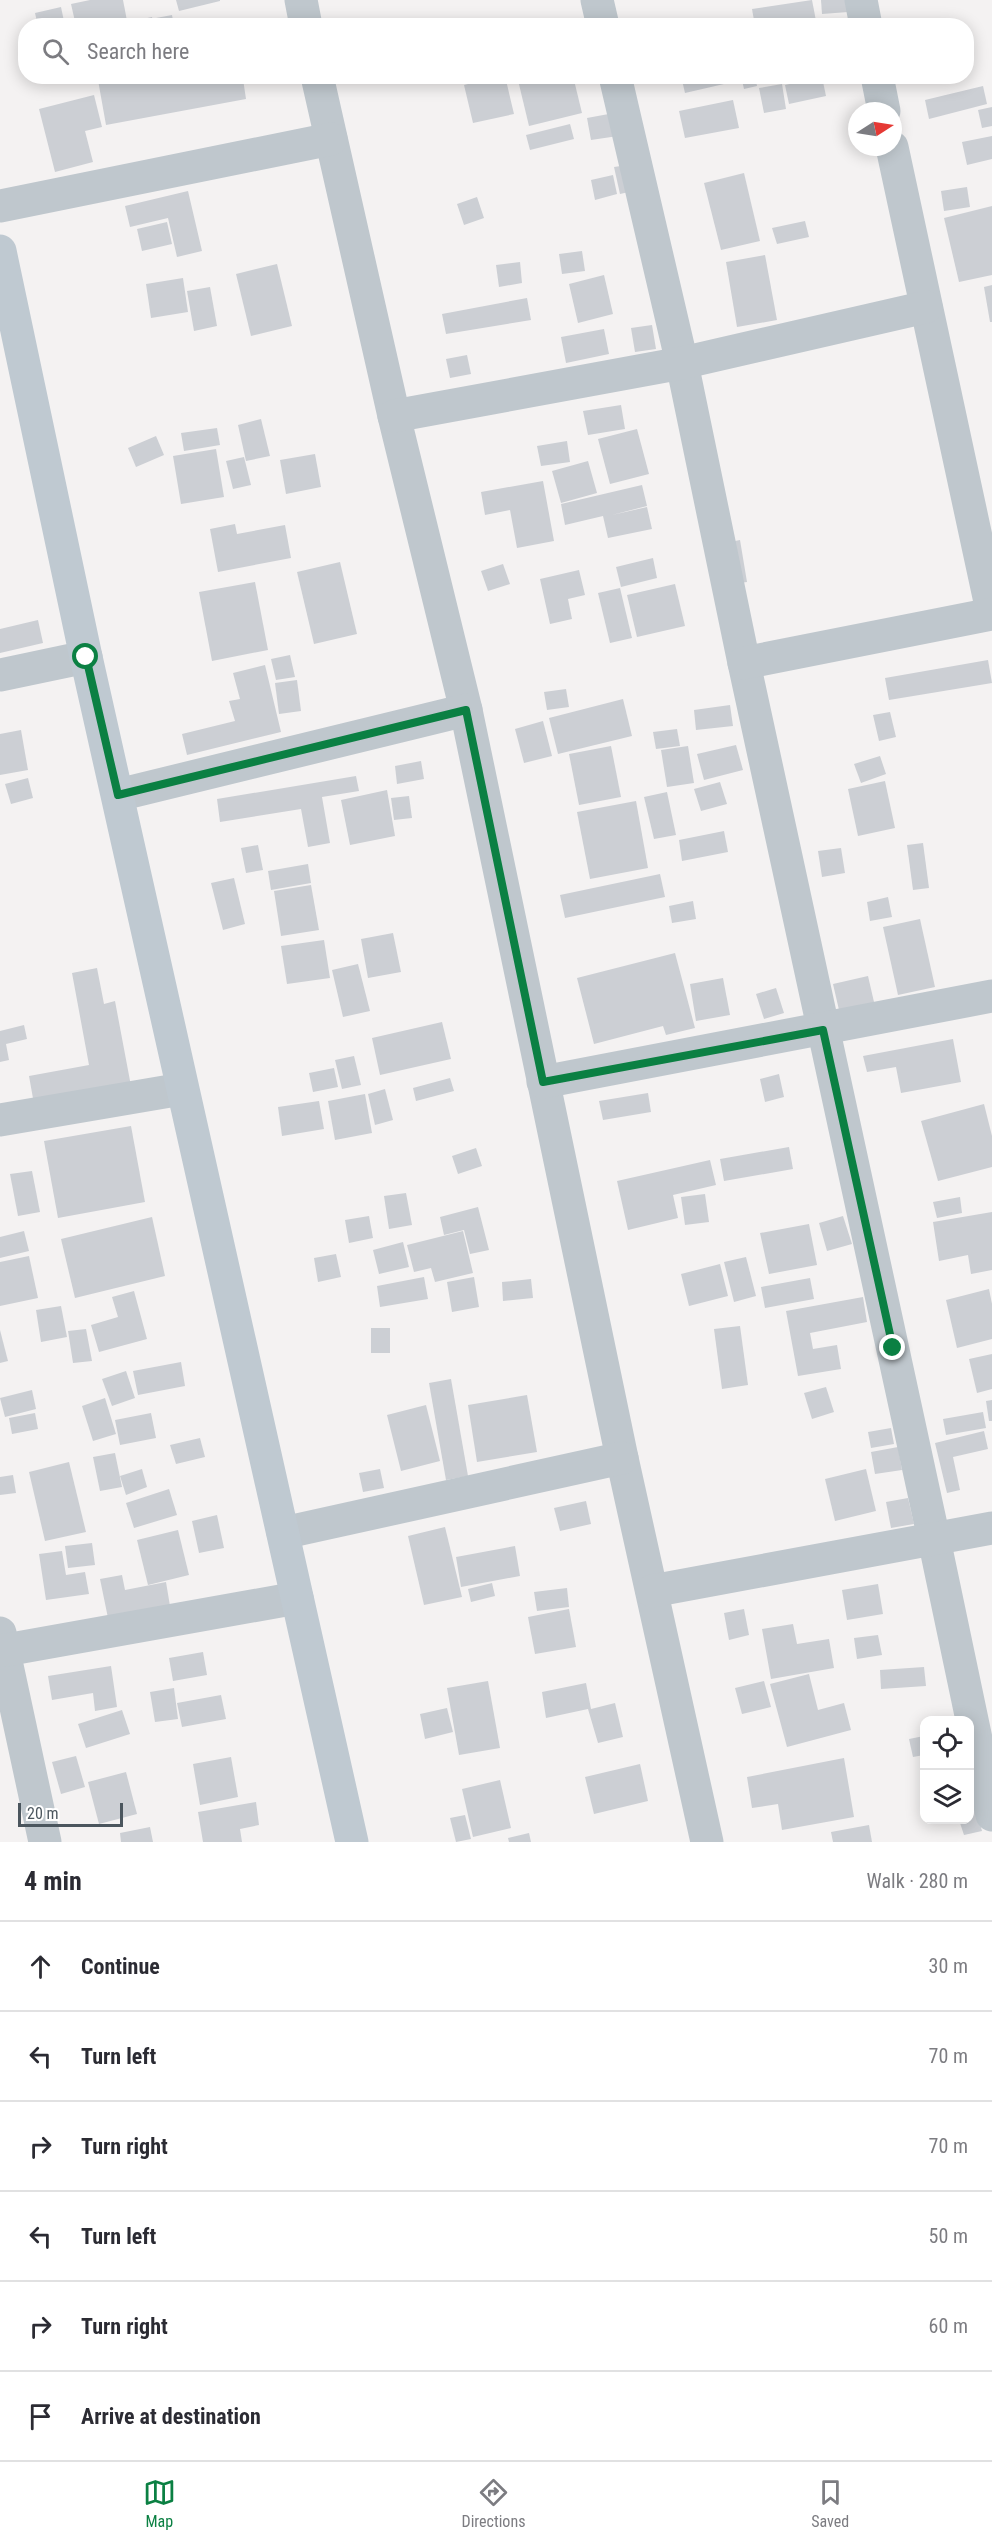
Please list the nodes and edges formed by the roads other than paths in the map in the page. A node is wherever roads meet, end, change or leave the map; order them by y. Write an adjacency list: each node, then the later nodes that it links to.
1 (301, 0): 4 (street)
2 (597, 0): 5 (street)
3 (861, 0): 6 (street)
4 (304, 18)
5 (601, 18)
6 (864, 18)
7 (319, 84): 11 (street)
8 (617, 84): 16 (street)
9 (879, 84): 10 (street)
10 (882, 102)
11 (331, 139): 13 (street); 17 (street)
12 (894, 156): 15 (street)
13 (0, 206)
14 (0, 251): 19 (street)
15 (926, 307): 16 (street); 18 (street)
16 (682, 363): 17 (street); 20 (street)
17 (394, 416): 22 (street)
18 (992, 613): 20 (street)
19 (86, 657): 21 (street); 23 (street)
20 (744, 663): 25 (street)
21 (0, 675)
22 (466, 710): 23 (street); 26 (street)
23 (118, 795): 27 (street)
24 (992, 996): 25 (street)
25 (823, 1030): 26 (street); 32 (street)
26 (543, 1082): 29 (street)
27 (182, 1089): 28 (street); 31 (street)
28 (0, 1120)
29 (622, 1458): 31 (street); 33 (street)
30 (992, 1528): 32 (street)
31 (283, 1533): 34 (street)
32 (934, 1539): 33 (street); 36 (street)
33 (652, 1591): 39 (street)
34 (297, 1598): 35 (street); 38 (street)
35 (1, 1645): 37 (street)
36 (992, 1815)
37 (45, 1842)
38 (352, 1842)
39 (707, 1842)

